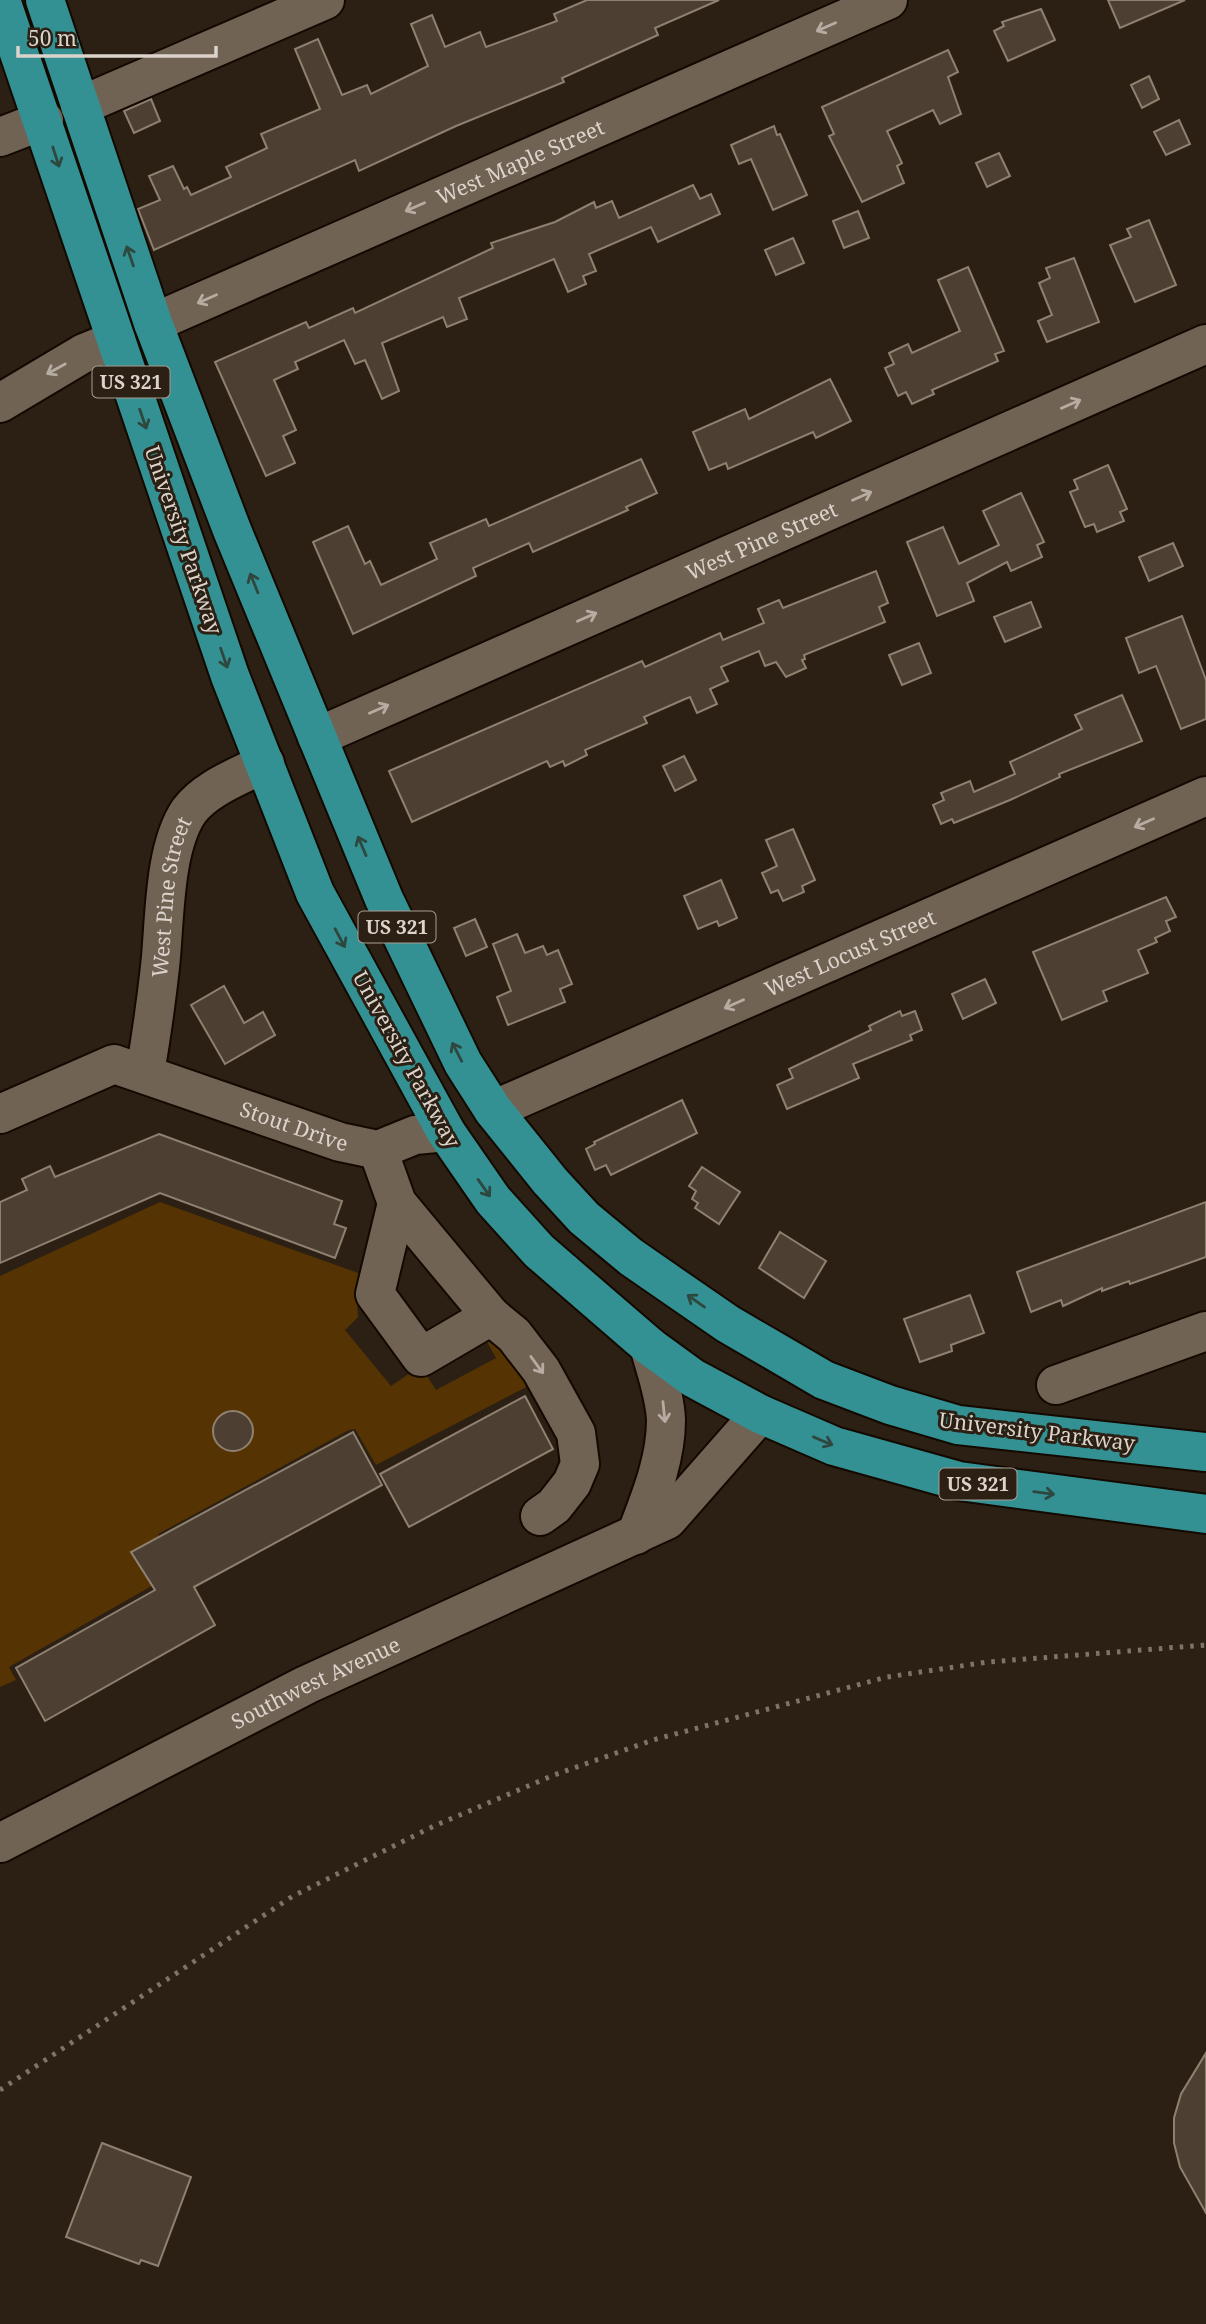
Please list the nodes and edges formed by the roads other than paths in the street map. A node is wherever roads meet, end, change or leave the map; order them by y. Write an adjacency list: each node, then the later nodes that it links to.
1 (1, 0): 6 (highway, University Parkway / US 321)
2 (45, 0): 5 (highway, University Parkway / US 321)
3 (325, 0): 5 (street)
4 (888, 0): 8 (street, West Maple Street, one-way to 8)
5 (80, 106): 8 (highway, University Parkway / US 321, one-way to 5)
6 (44, 120): 7 (street); 9 (highway, University Parkway / US 321, one-way to 9)
7 (0, 137)
8 (153, 323): 12 (highway, University Parkway / US 321, one-way to 8)
9 (116, 341): 11 (street, one-way to 11); 13 (highway, University Parkway / US 321, one-way to 13)
10 (1206, 344): 12 (street, West Pine Street, one-way to 10)
11 (0, 403)
12 (317, 737): 13 (highway); 16 (highway, University Parkway / US 321, one-way to 12)
13 (265, 763): 15 (street, West Pine Street); 18 (highway, University Parkway / US 321, one-way to 18)
14 (1206, 796): 16 (street, West Locust Street, one-way to 16)
15 (145, 1073): 17 (street, Stout Drive); 19 (street); 20 (street, Stout Drive)
16 (493, 1110): 18 (highway); 25 (highway, University Parkway / US 321, one-way to 16)
17 (0, 1114)
18 (446, 1132): 20 (street, Stout Drive); 24 (highway, University Parkway / US 321, one-way to 24)
19 (0, 1136)
20 (378, 1150): 21 (street)
21 (397, 1203): 22 (street); 22 (street)
22 (491, 1316): 30 (street, one-way to 30)
23 (1206, 1331): 26 (street)
24 (649, 1346): 27 (highway, University Parkway / US 321); 31 (street, one-way to 31)
25 (786, 1360): 27 (highway); 28 (highway, University Parkway / US 321)
26 (1056, 1385)
27 (760, 1414): 29 (highway, University Parkway / US 321, one-way to 29); 31 (street, Southwest Avenue)
28 (1206, 1452)
29 (1206, 1514)
30 (540, 1516)
31 (636, 1535): 32 (street, Southwest Avenue)
32 (0, 1843)

